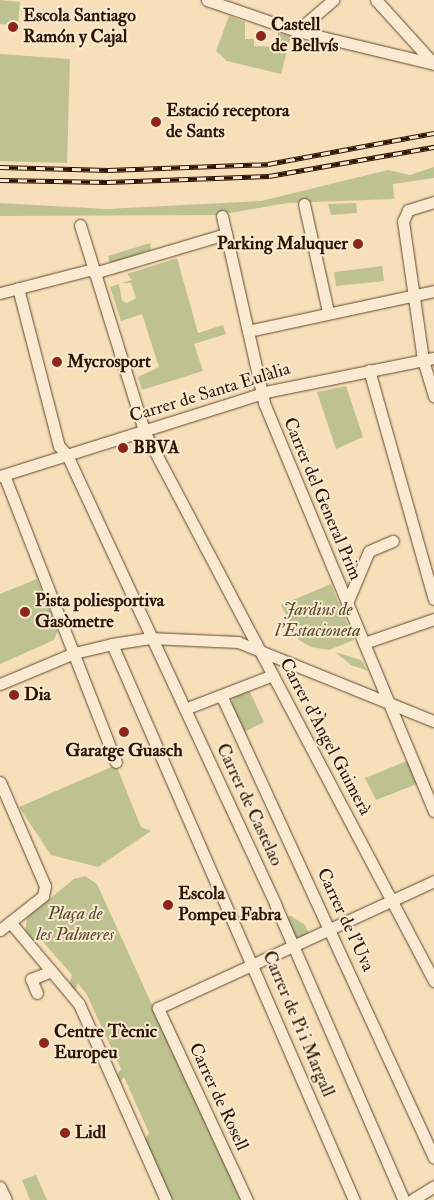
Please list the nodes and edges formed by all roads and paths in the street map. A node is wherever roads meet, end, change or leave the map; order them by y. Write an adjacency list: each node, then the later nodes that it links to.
1 (207, 0): 5 (street)
2 (231, 0): 5 (street)
3 (333, 0): 6 (street)
4 (376, 0): 7 (street)
5 (241, 12): 6 (street)
6 (297, 30): 7 (street)
7 (434, 64)
8 (434, 202): 17 (street)
9 (304, 204): 18 (street)
10 (222, 216): 12 (street, Carrer del General Prim)
11 (80, 225): 13 (street, Carrer d'Àngel Guimerà)
12 (226, 234): 13 (street); 19 (street, Carrer del General Prim)
13 (94, 271): 14 (street); 24 (street, Carrer d'Àngel Guimerà)
14 (18, 288): 16 (street); 25 (street, Carrer de Castelao)
15 (434, 292): 17 (street)
16 (0, 293)
17 (413, 294): 18 (street); 20 (street)
18 (328, 312): 19 (street)
19 (248, 331): 22 (street, Carrer del General Prim)
20 (428, 359): 21 (street, Carrer de Santa Eulàlia); 23 (street)
21 (369, 370): 22 (street, Carrer de Santa Eulàlia); 28 (street)
22 (262, 394): 24 (street, Carrer de Santa Eulàlia); 29 (street, Carrer del General Prim)
23 (434, 396)
24 (144, 431): 25 (street, Carrer de Santa Eulàlia); 34 (street, Carrer d'Àngel Guimerà)
25 (67, 455): 26 (street, Carrer de Santa Eulàlia); 31 (street, Carrer de Castelao)
26 (2, 475): 35 (street)
27 (393, 541): 29 (street)
28 (434, 599)
29 (347, 603): 32 (street, Carrer del General Prim)
30 (434, 618): 32 (street)
31 (149, 638): 33 (street); 34 (street); 40 (street, Carrer de Castelao)
32 (364, 643): 39 (street, Carrer del General Prim)
33 (112, 644): 35 (street); 51 (street, Carrer de Pi i Margall)
34 (254, 646): 36 (street, Carrer d'Àngel Guimerà); 39 (street)
35 (74, 653): 37 (street); 42 (street)
36 (273, 675): 38 (street); 46 (street, Carrer d'Àngel Guimerà)
37 (0, 684)
38 (222, 697): 40 (street); 49 (street, Carrer de l'Uva)
39 (389, 704): 41 (street); 44 (street, Carrer del General Prim)
40 (185, 709): 50 (street, Carrer de Castelao)
41 (434, 721)
42 (116, 762)
43 (0, 782): 47 (street)
44 (434, 811)
45 (434, 881): 46 (street)
46 (392, 900): 49 (street); 53 (street, Carrer d'Àngel Guimerà)
47 (10, 922): 48 (street); 52 (street)
48 (0, 930)
49 (331, 931): 50 (street); 55 (street, Carrer de l'Uva)
50 (293, 946): 51 (street); 62 (street, Carrer de Castelao)
51 (253, 962): 60 (street, Carrer de Rosell); 61 (street, Carrer de Pi i Margall)
52 (52, 971): 54 (street); 59 (street)
53 (434, 981)
54 (37, 993)
55 (434, 1158)
56 (434, 1186): 63 (street)
57 (0, 1187): 58 (street)
58 (6, 1200)
59 (166, 1200)
60 (247, 1200)
61 (354, 1200)
62 (404, 1200)
63 (412, 1200)

